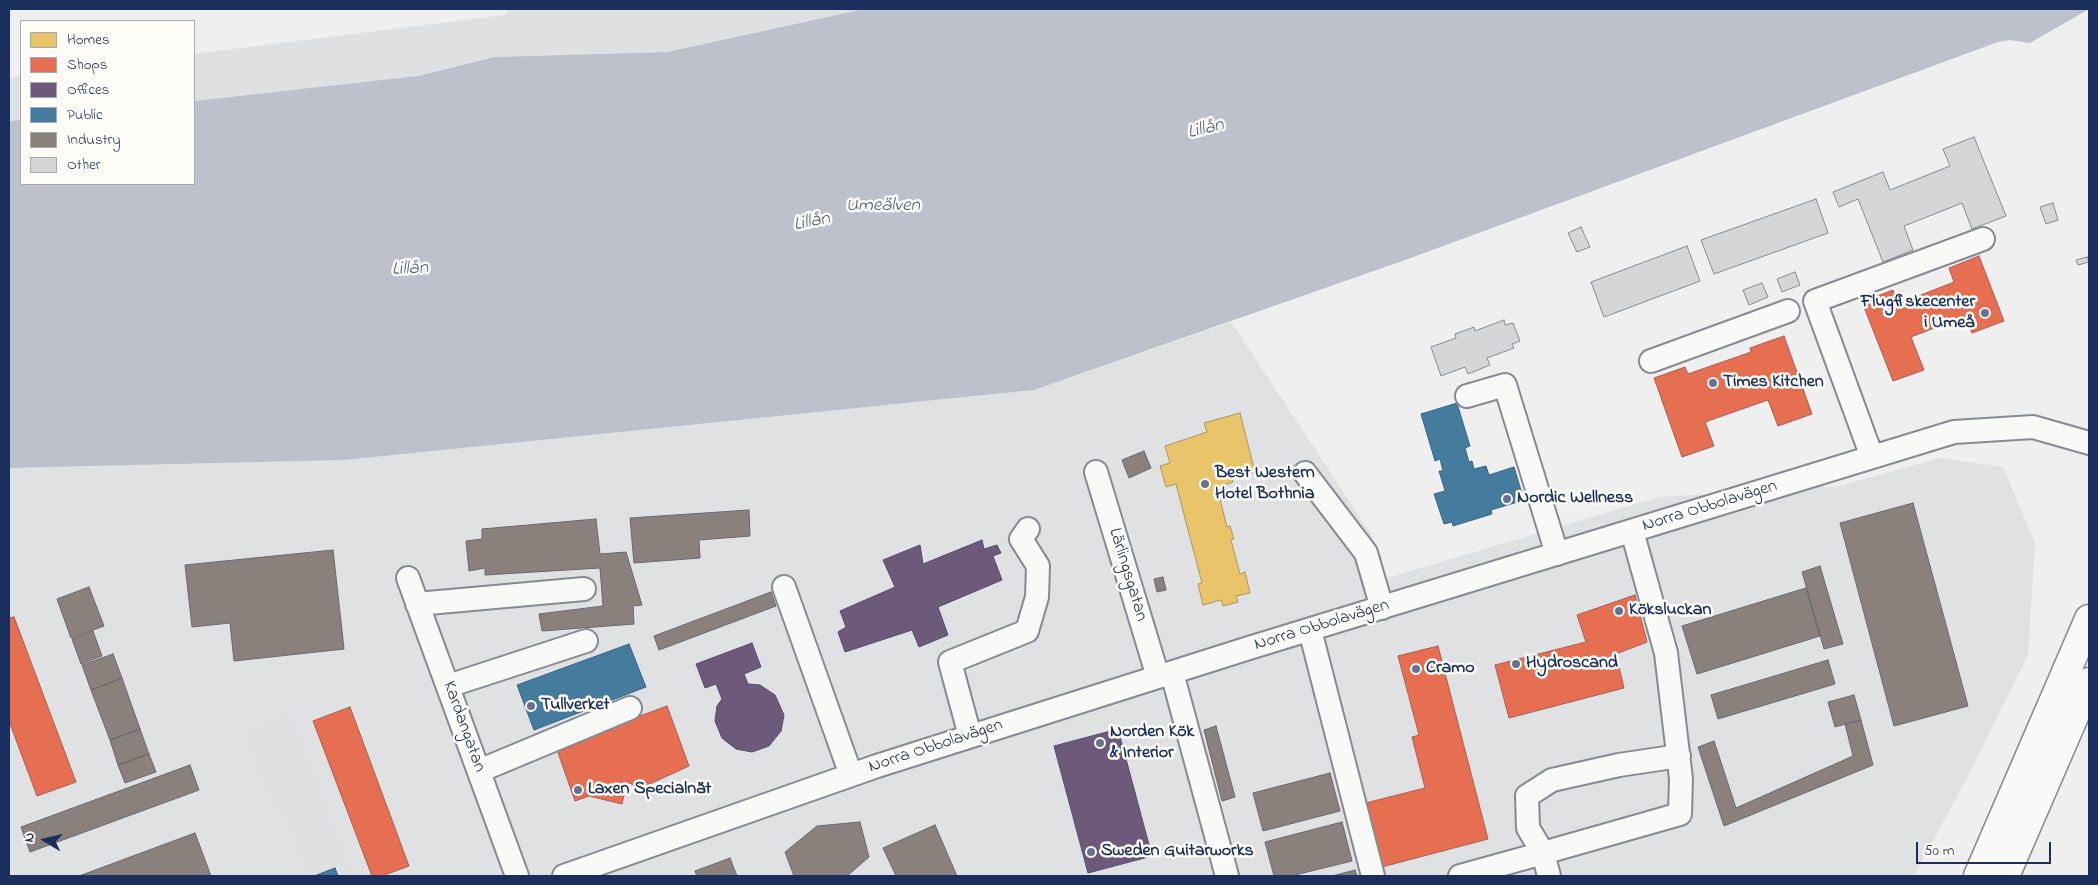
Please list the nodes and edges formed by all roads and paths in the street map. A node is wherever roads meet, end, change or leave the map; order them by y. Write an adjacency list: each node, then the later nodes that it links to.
1 (1982, 239): 6 (street)
2 (1788, 311): 3 (street)
3 (1651, 362)
4 (1467, 396): 11 (street)
5 (2089, 443): 6 (street, Norra Obbolavägen)
6 (1872, 457): 10 (street, Norra Obbolavägen)
7 (1096, 472): 20 (street, Lärlingsgatan)
8 (1306, 473): 16 (street)
9 (1028, 529): 24 (street)
10 (1632, 531): 11 (street, Norra Obbolavägen); 25 (street)
11 (1558, 554): 16 (street, Norra Obbolavägen)
12 (408, 578): 15 (street, Kardangatan)
13 (784, 587): 27 (street)
14 (584, 589): 15 (street)
15 (418, 604): 22 (street, Kardangatan)
16 (1382, 608): 18 (street, Norra Obbolavägen)
17 (2089, 619): 36 (highway)
18 (1310, 630): 20 (street, Norra Obbolavägen); 33 (street)
19 (586, 641): 22 (street)
20 (1165, 675): 24 (street, Norra Obbolavägen); 32 (street, Lärlingsgatan)
21 (2089, 682): 37 (highway)
22 (448, 686): 26 (street, Kardangatan)
23 (630, 708): 26 (street)
24 (970, 736): 27 (street, Norra Obbolavägen)
25 (1679, 756): 28 (street); 28 (street)
26 (479, 771): 30 (street, Kardangatan)
27 (851, 775): 29 (street, Norra Obbolavägen)
28 (1544, 853): 34 (street); 35 (street)
29 (607, 869): 31 (street, Norra Obbolavägen)
30 (518, 876)
31 (564, 876)
32 (1227, 876)
33 (1373, 876)
34 (1460, 876)
35 (1549, 876)
36 (1978, 876)
37 (2004, 876)

